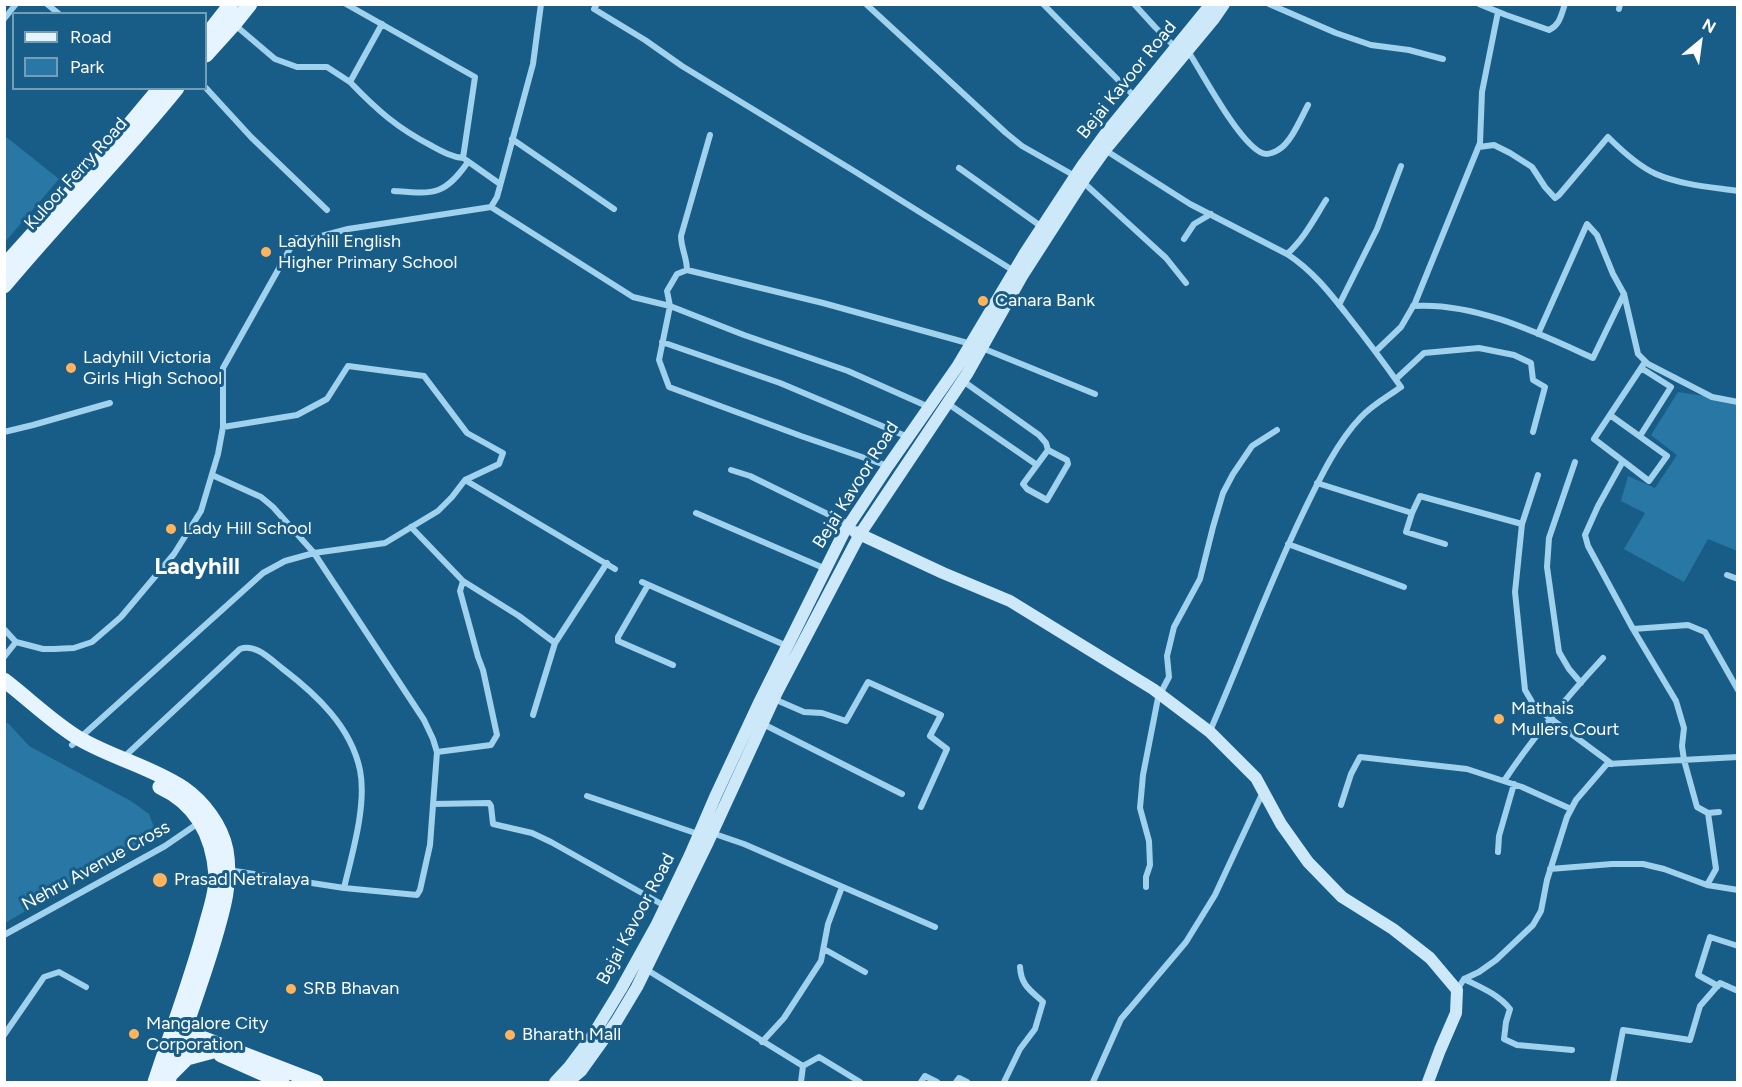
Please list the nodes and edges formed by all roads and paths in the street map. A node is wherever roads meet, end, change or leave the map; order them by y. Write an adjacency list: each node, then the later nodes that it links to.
1 (16, 4): 16 (street)
2 (250, 4): 15 (main road)
3 (346, 4): 17 (street)
4 (541, 4): 29 (street)
5 (597, 4): 49 (street)
6 (866, 4): 35 (street)
7 (1043, 4): 26 (street)
8 (1134, 4): 19 (street)
9 (1211, 4): 19 (main road, Bejai Kavoor Road)
10 (1224, 4): 19 (main road, Bejai Kavoor Road)
11 (1269, 4): 21 (street)
12 (1479, 4): 14 (street)
13 (1565, 4): 14 (street)
14 (1498, 12): 30 (street)
15 (229, 15): 18 (main road); 20 (main road); 22 (street)
16 (4, 19)
17 (382, 24): 22 (street); 32 (street)
18 (207, 35)
19 (1182, 50): 26 (main road, Bejai Kavoor Road); 27 (street)
20 (207, 54)
21 (1443, 59)
22 (350, 82): 32 (street)
23 (207, 89): 42 (street)
24 (157, 90): 47 (main road, Kuloor Ferry Road)
25 (175, 90): 51 (main road, Kuloor Ferry Road)
26 (1140, 101): 31 (main road, Bejai Kavoor Road); 35 (main road, Bejai Kavoor Road)
27 (1308, 105)
28 (710, 135): 48 (street)
29 (512, 139): 36 (street); 41 (street)
30 (1479, 147): 38 (street); 55 (street)
31 (1106, 150): 35 (main road, Bejai Kavoor Road); 43 (street)
32 (466, 160): 36 (street); 37 (street)
33 (1401, 166): 53 (street)
34 (959, 168): 44 (street)
35 (1080, 177): 44 (main road, Bejai Kavoor Road); 50 (street); 58 (main road, Bejai Kavoor Road)
36 (500, 184): 40 (street)
37 (394, 191)
38 (1737, 191)
39 (1326, 200): 46 (street)
40 (491, 207): 54 (street); 69 (street)
41 (614, 209)
42 (327, 210)
43 (1211, 214): 45 (street); 46 (street)
44 (1042, 227): 49 (main road, Bejai Kavoor Road)
45 (1184, 238)
46 (1287, 254): 53 (street)
47 (4, 266)
48 (687, 270): 54 (street); 58 (street)
49 (1014, 271): 58 (main road, Bejai Kavoor Road)
50 (1186, 283)
51 (4, 286)
52 (1624, 294): 56 (street); 56 (street); 60 (street)
53 (1340, 305): 59 (street)
54 (670, 306): 57 (street); 67 (street)
55 (1413, 306): 56 (street); 59 (street)
56 (1538, 334)
57 (662, 342): 74 (street); 79 (street)
58 (980, 347): 61 (main road, Bejai Kavoor Road); 63 (street); 67 (main road, Bejai Kavoor Road)
59 (1376, 351): 62 (street)
60 (1643, 365): 64 (street); 68 (street); 73 (street)
61 (962, 380): 66 (main road, Bejai Kavoor Road); 75 (street)
62 (1396, 380): 72 (street); 84 (street)
63 (1095, 394)
64 (1737, 402)
65 (110, 403): 71 (street)
66 (947, 403): 78 (street); 90 (main road, Bejai Kavoor Road)
67 (929, 407): 74 (main road, Bejai Kavoor Road)
68 (1610, 415): 73 (street); 76 (street)
69 (223, 427): 82 (street); 83 (street)
70 (1277, 430): 113 (street)
71 (4, 432)
72 (1533, 432)
73 (1640, 436): 76 (street)
74 (908, 437): 79 (main road, Bejai Kavoor Road)
75 (1048, 450): 78 (street); 78 (street)
76 (1623, 461): 101 (street)
77 (1575, 462): 110 (street)
78 (1036, 465)
79 (888, 466): 88 (main road, Bejai Kavoor Road)
80 (731, 470): 88 (street)
81 (1538, 475): 87 (street)
82 (213, 476): 93 (street); 103 (street)
83 (465, 480): 89 (street); 94 (street)
84 (1317, 483): 86 (street); 91 (street)
85 (696, 513): 96 (street)
86 (1412, 513): 87 (street); 92 (street)
87 (1522, 524): 116 (street)
88 (848, 526): 90 (main road); 96 (main road, Bejai Kavoor Road)
89 (411, 527): 93 (street); 99 (street)
90 (860, 534): 113 (main road); 114 (main road, Bejai Kavoor Road)
91 (1288, 544): 100 (street); 118 (street)
92 (1445, 544)
93 (314, 553): 119 (street); 120 (street)
94 (607, 563): 95 (street); 104 (street)
95 (615, 569)
96 (826, 569): 105 (main road, Bejai Kavoor Road)
97 (1727, 575): 98 (street)
98 (1737, 579)
99 (463, 581): 104 (street); 120 (street)
100 (1404, 587)
101 (1634, 629): 111 (street); 123 (street)
102 (4, 630): 103 (street)
103 (16, 642): 106 (street)
104 (555, 643): 115 (street)
105 (787, 646): 108 (street); 138 (main road, Bejai Kavoor Road)
106 (4, 657)
107 (1604, 658): 110 (street)
108 (673, 665)
109 (4, 680): 119 (main road)
110 (1581, 683): 116 (street)
111 (1737, 690)
112 (4, 693): 119 (main road)
113 (1161, 695): 118 (main road); 144 (street)
114 (774, 699): 117 (main road, Bejai Kavoor Road); 132 (street)
115 (533, 715)
116 (1551, 719): 124 (street); 125 (street)
117 (763, 723): 128 (street); 137 (main road, Bejai Kavoor Road)
118 (1210, 732): 127 (main road)
119 (75, 741): 122 (main road); 136 (main road)
120 (437, 752): 130 (street)
121 (1737, 757): 123 (street)
122 (123, 758): 141 (main road); 145 (street)
123 (1684, 760): 124 (street); 135 (street)
124 (1613, 764): 133 (street)
125 (1504, 781): 126 (street); 131 (street)
126 (1514, 784): 133 (street); 139 (street)
127 (1263, 791): 155 (main road); 179 (street)
128 (902, 794)
129 (587, 796): 138 (street)
130 (433, 804): 145 (street); 147 (street)
131 (1341, 805)
132 (921, 807)
133 (1571, 809): 140 (street)
134 (1719, 812): 135 (street)
135 (1708, 813): 142 (street)
136 (201, 822): 149 (street, Nehru Avenue Cross); 160 (main road)
137 (712, 833): 143 (street); 152 (main road, Bejai Kavoor Road)
138 (699, 834): 147 (main road, Bejai Kavoor Road)
139 (1498, 852)
140 (1550, 869): 142 (street); 155 (street)
141 (228, 870): 145 (street); 159 (main road)
142 (1707, 885): 146 (street)
143 (842, 887): 148 (street); 151 (street)
144 (1146, 887)
145 (344, 888)
146 (1737, 890)
147 (666, 906): 152 (main road, Bejai Kavoor Road)
148 (935, 927)
149 (4, 934)
150 (1737, 946): 156 (street)
151 (824, 949): 154 (street); 162 (street)
152 (641, 966): 162 (street); 170 (main road, Bejai Kavoor Road); 171 (main road, Bejai Kavoor Road)
153 (1020, 967): 178 (street)
154 (865, 972)
155 (1460, 985): 164 (street); 180 (main road)
156 (1718, 986): 158 (street); 181 (street)
157 (86, 987): 161 (street)
158 (1737, 991)
159 (197, 996): 160 (main road); 163 (main road)
160 (177, 1033): 163 (main road); 166 (main road); 167 (main road)
161 (4, 1035)
162 (762, 1042): 165 (street)
163 (212, 1046): 166 (main road); 168 (main road); 169 (main road)
164 (1572, 1050)
165 (803, 1066): 172 (street); 173 (street)
166 (169, 1078)
167 (155, 1083)
168 (282, 1083)
169 (316, 1083)
170 (555, 1083)
171 (568, 1083)
172 (801, 1083)
173 (860, 1083)
174 (921, 1083): 175 (street)
175 (937, 1083)
176 (956, 1083): 177 (street)
177 (967, 1083)
178 (1004, 1083)
179 (1093, 1083)
180 (1428, 1083)
181 (1613, 1083)

